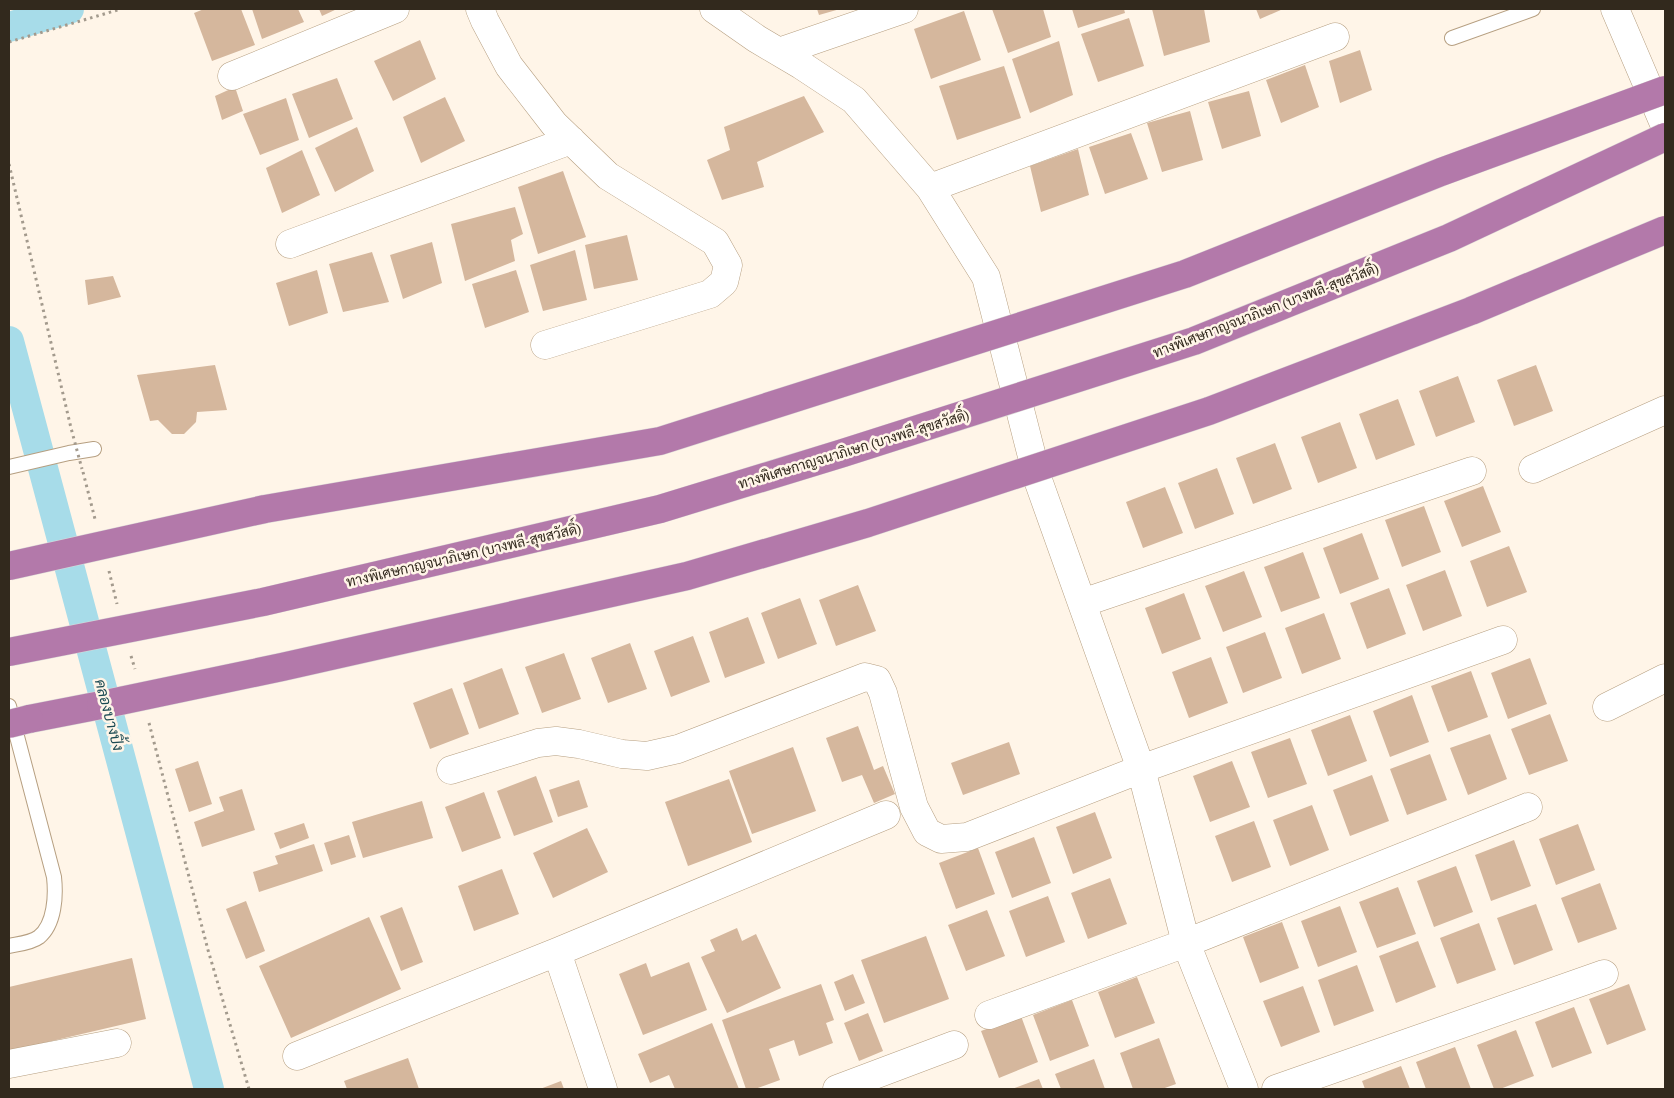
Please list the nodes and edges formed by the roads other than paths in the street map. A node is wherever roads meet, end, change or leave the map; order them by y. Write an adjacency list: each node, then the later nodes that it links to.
1 (395, 9): 10 (street)
2 (480, 9): 14 (street)
3 (714, 9): 9 (street)
4 (904, 9): 9 (street)
5 (1533, 9): 8 (lane)
6 (1615, 9): 12 (street)
7 (1335, 37): 15 (street)
8 (1452, 38)
9 (779, 52): 15 (street)
10 (232, 76)
11 (1665, 90): 24 (highway, bridge)
12 (1665, 126)
13 (1665, 137): 27 (highway, ทางพิเศษกาญจนาภิเษก (บางพลี-สุขสวัสดิ์), bridge)
14 (571, 140): 17 (street); 18 (street)
15 (930, 188): 25 (street)
16 (1665, 230): 31 (highway, bridge)
17 (290, 244)
18 (545, 345)
19 (1665, 410): 22 (street)
20 (94, 449): 21 (lane)
21 (10, 467)
22 (1533, 469)
23 (1472, 471): 25 (street)
24 (9, 566)
25 (1082, 603): 32 (street)
26 (1503, 640): 32 (street)
27 (9, 652)
28 (1665, 678): 30 (street)
29 (9, 706): 37 (lane)
30 (1607, 708)
31 (9, 724)
32 (1140, 769): 33 (street); 36 (street)
33 (451, 770)
34 (1528, 807): 36 (street)
35 (886, 816): 38 (street)
36 (1186, 943): 40 (street); 47 (street)
37 (9, 946)
38 (557, 952): 43 (street); 45 (street)
39 (1604, 974): 48 (street)
40 (989, 1015)
41 (117, 1043): 44 (street)
42 (954, 1045): 46 (street)
43 (297, 1056)
44 (9, 1064)
45 (603, 1089)
46 (837, 1089)
47 (1244, 1089)
48 (1276, 1089)

